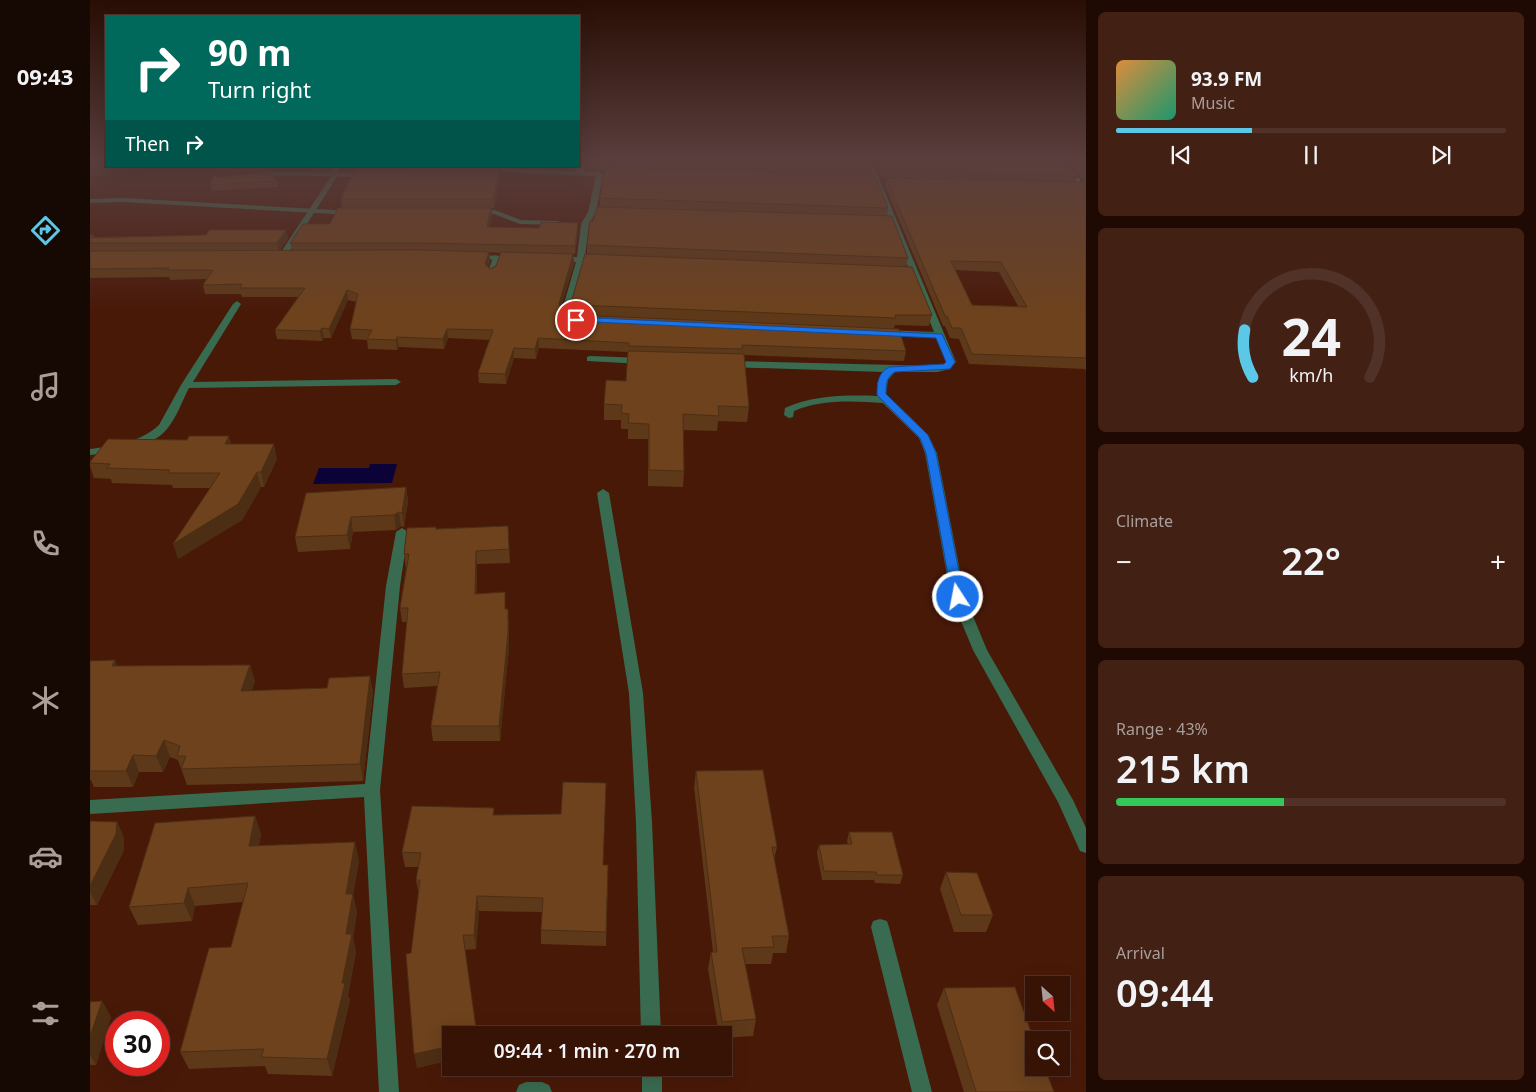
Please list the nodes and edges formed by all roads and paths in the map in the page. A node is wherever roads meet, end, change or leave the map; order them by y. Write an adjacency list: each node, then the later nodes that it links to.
1 (278, 210): 3 (street)
2 (889, 210): 9 (street)
3 (310, 212): 5 (street); 14 (lane)
4 (592, 212): 7 (street); 12 (street)
5 (364, 213)
6 (467, 213): 10 (street)
7 (602, 213)
8 (885, 222): 9 (street)
9 (895, 222): 23 (street)
10 (566, 224)
11 (576, 224): 12 (street)
12 (585, 224): 20 (street)
13 (273, 256): 14 (street)
14 (283, 256): 15 (street)
15 (293, 256)
16 (468, 256): 17 (street)
17 (497, 257): 18 (street); 24 (lane)
18 (525, 258)
19 (543, 258): 20 (street)
20 (581, 259): 21 (street); 26 (street)
21 (610, 261)
22 (904, 272): 23 (street)
23 (914, 273): 28 (street)
24 (491, 274)
25 (237, 304): 34 (street)
26 (586, 320)
27 (870, 332): 28 (street)
28 (939, 335): 32 (street)
29 (590, 359): 30 (street)
30 (658, 362)
31 (716, 364): 32 (street)
32 (893, 369): 35 (street)
33 (396, 382): 34 (street)
34 (186, 385): 37 (street)
35 (884, 400): 36 (street); 42 (street)
36 (790, 415)
37 (90, 452)
38 (603, 493): 44 (street)
39 (402, 532): 40 (street)
40 (372, 790): 41 (street); 46 (street)
41 (90, 807)
42 (1086, 846)
43 (880, 928): 50 (street)
44 (650, 1026)
45 (652, 1076): 49 (street)
46 (389, 1092)
47 (526, 1092): 48 (street)
48 (542, 1092)
49 (652, 1092)
50 (922, 1092)

